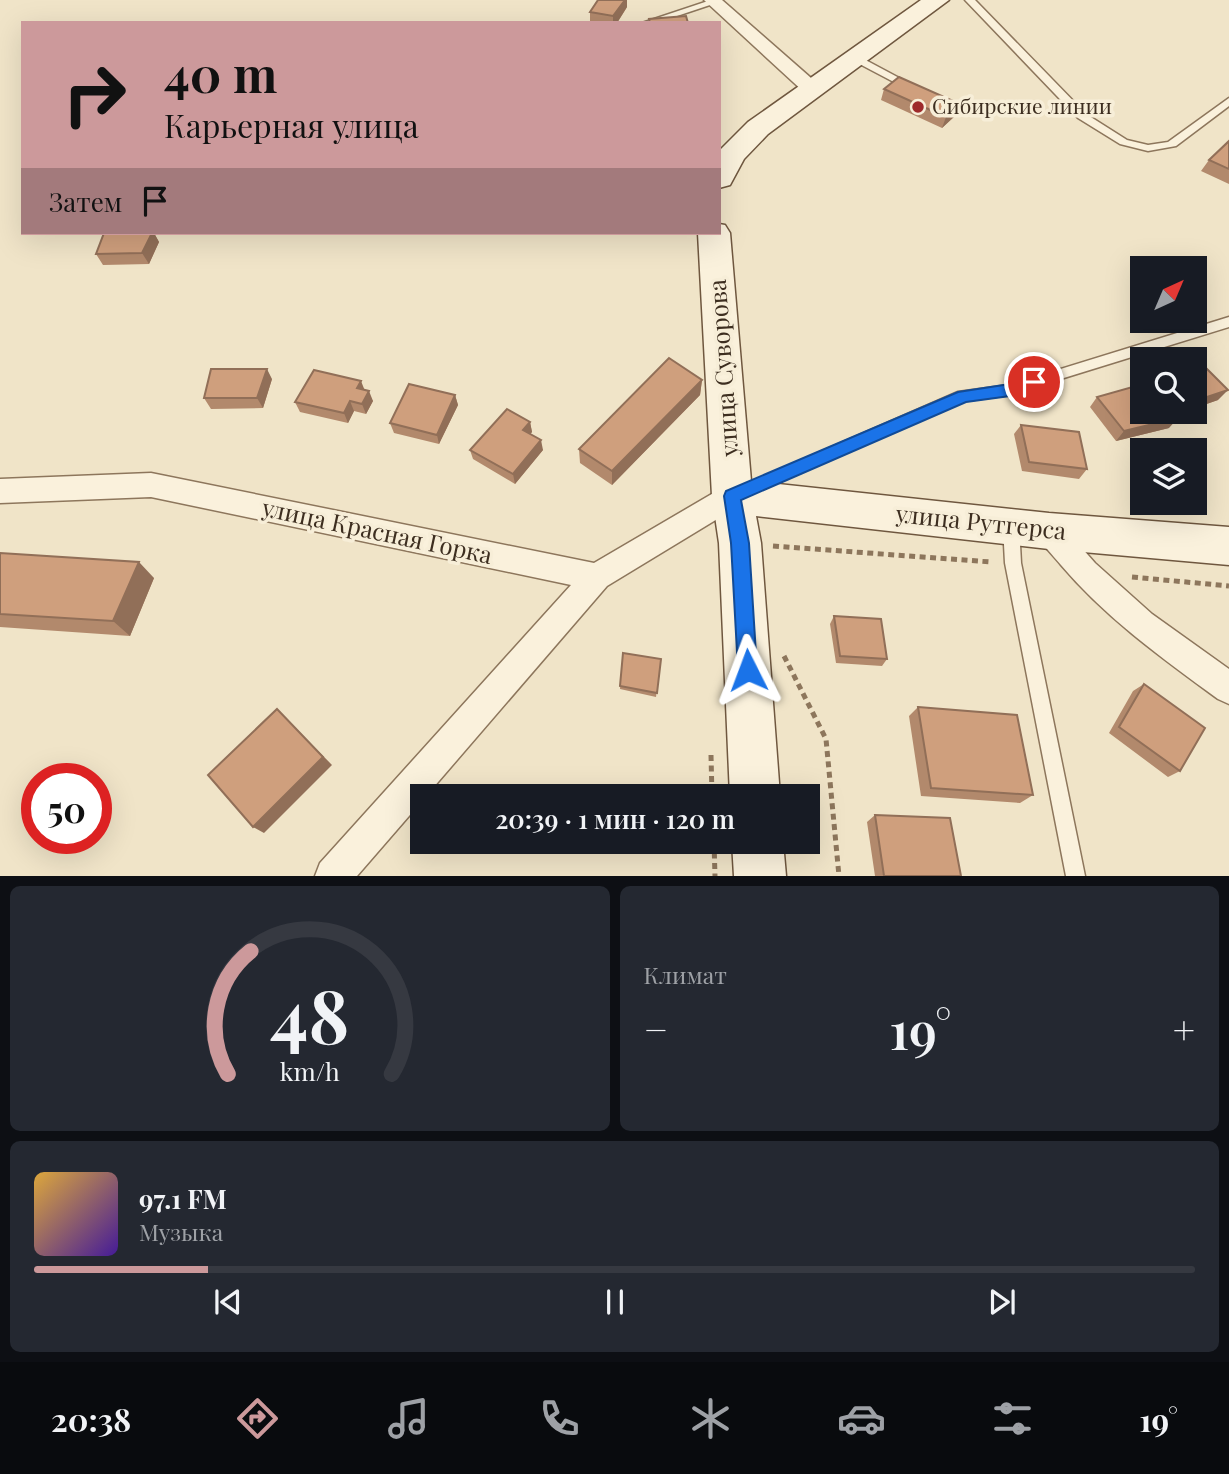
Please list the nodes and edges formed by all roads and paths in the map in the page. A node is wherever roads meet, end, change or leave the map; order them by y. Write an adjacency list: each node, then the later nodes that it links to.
1 (937, 0): 5 (main road)
2 (970, 0): 8 (lane)
3 (713, 1): 4 (lane); 6 (street)
4 (652, 21)
5 (855, 58): 6 (main road); 7 (lane)
6 (812, 89): 9 (main road)
7 (916, 90)
8 (1229, 101)
9 (721, 174)
10 (714, 235): 13 (main road, улица Суворова)
11 (1229, 321): 13 (lane)
12 (0, 491): 18 (street, улица Красная Горка)
13 (732, 496): 14 (main road, улица Рутгерса); 18 (street); 21 (main road, улица Суворова)
14 (1030, 528): 16 (main road, улица Рутгерса); 20 (street); 28 (lane)
15 (771, 546): 17 (path)
16 (1229, 546)
17 (772, 559)
18 (597, 577): 24 (street)
19 (781, 649): 27 (path)
20 (1229, 688)
21 (754, 784)
22 (714, 854): 25 (path)
23 (759, 854): 26 (main road)
24 (333, 876)
25 (715, 876)
26 (760, 876)
27 (839, 876)
28 (1076, 876)

